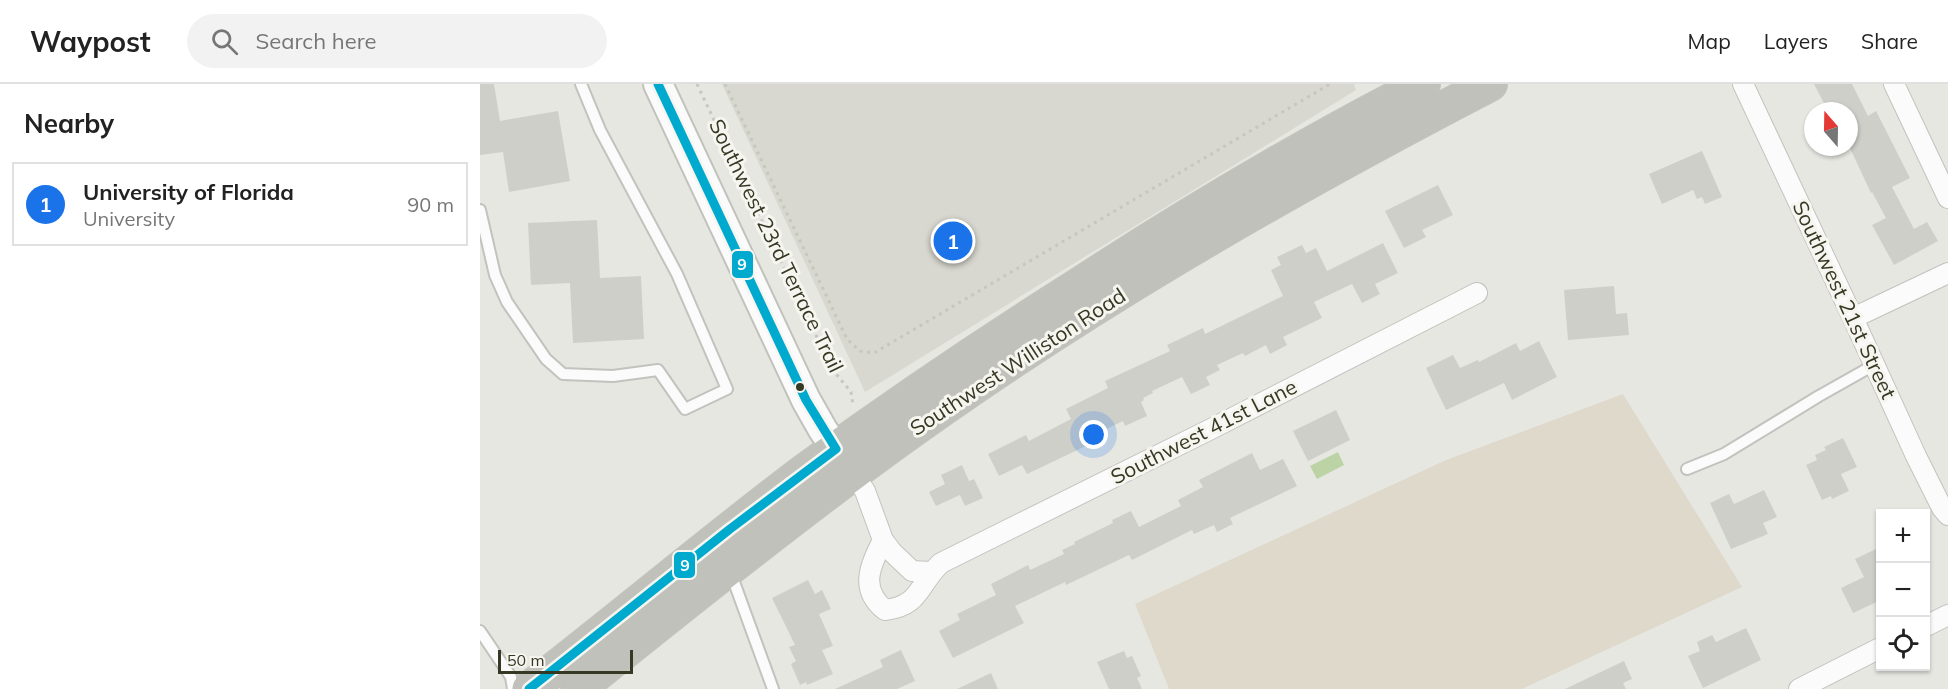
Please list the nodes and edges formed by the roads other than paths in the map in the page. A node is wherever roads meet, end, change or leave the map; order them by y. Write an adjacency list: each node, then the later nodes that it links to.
1 (582, 84): 8 (lane)
2 (658, 84): 13 (street)
3 (1423, 84): 13 (highway, Southwest Williston Road)
4 (1490, 84): 13 (highway, Southwest Williston Road)
5 (1743, 84): 11 (street, Southwest 21st Street)
6 (1894, 84): 7 (street)
7 (1948, 198)
8 (480, 210)
9 (1948, 273): 11 (street)
10 (1477, 293): 18 (street, Southwest 41st Lane)
11 (1853, 318): 12 (street, Southwest 21st Street)
12 (1874, 364): 14 (lane); 15 (street, Southwest 21st Street)
13 (845, 461): 16 (street); 17 (highway, Southwest Williston Road); 25 (highway, Southwest Williston Road)
14 (1687, 469)
15 (1946, 509)
16 (883, 540): 18 (street); 18 (street)
17 (729, 567): 23 (highway, Southwest Williston Road); 26 (lane)
18 (931, 572)
19 (1948, 615): 20 (street)
20 (1930, 624)
21 (480, 631): 24 (lane)
22 (1876, 650): 27 (street)
23 (592, 682)
24 (513, 689)
25 (529, 689)
26 (773, 689)
27 (1799, 689)

